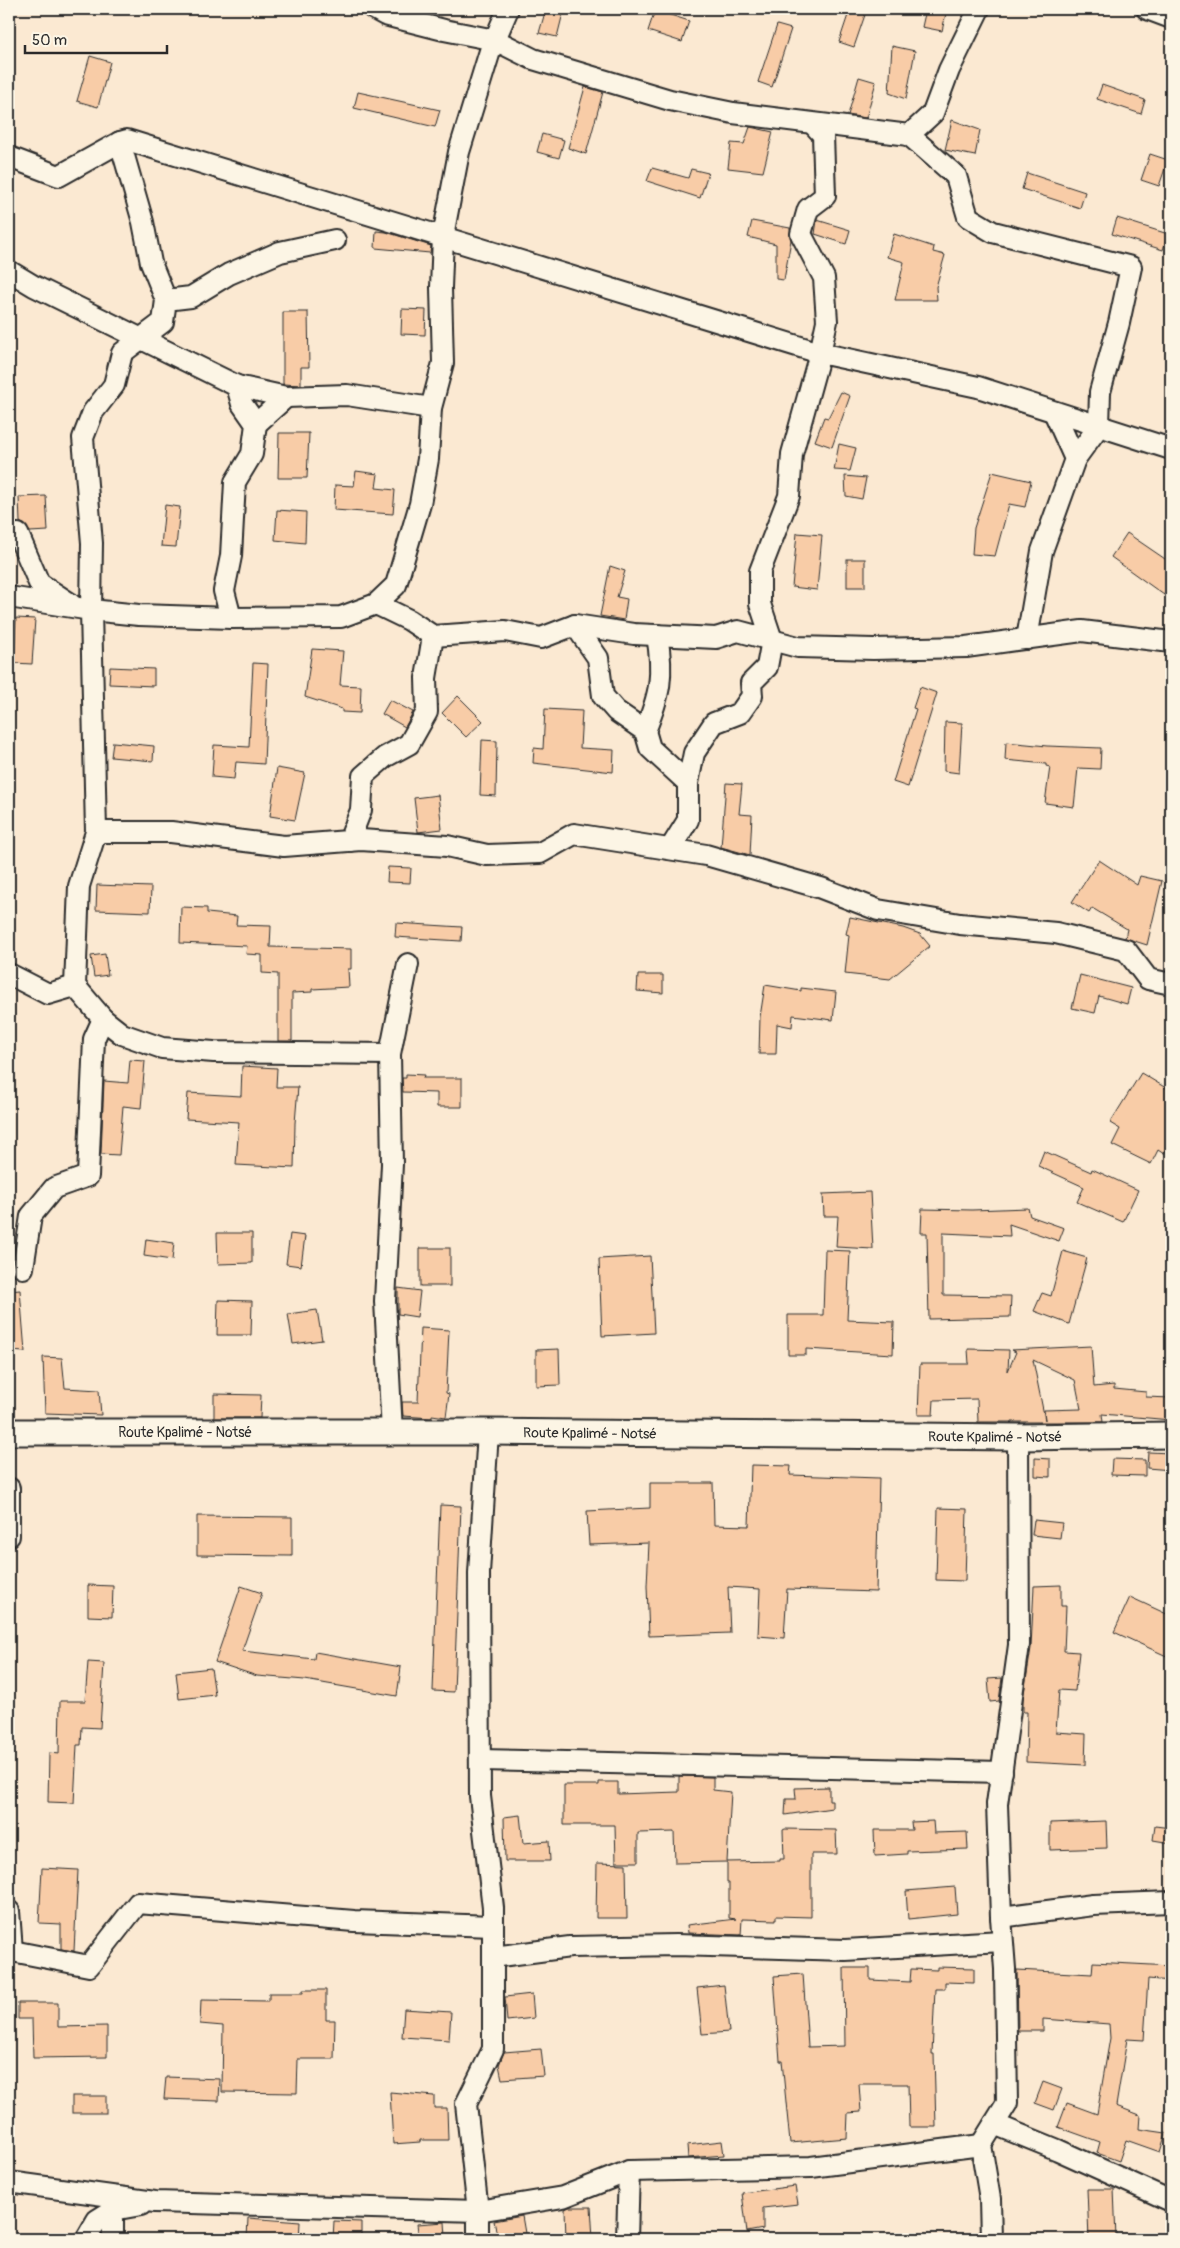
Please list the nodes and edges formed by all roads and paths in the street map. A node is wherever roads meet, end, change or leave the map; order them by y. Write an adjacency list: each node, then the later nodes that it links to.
1 (374, 9): 6 (street)
2 (508, 9): 6 (street)
3 (979, 9): 9 (street)
4 (1147, 9): 5 (street)
5 (1171, 18)
6 (495, 40): 7 (street); 13 (street)
7 (813, 124): 8 (street); 11 (street)
8 (860, 129): 9 (street); 11 (street)
9 (909, 135): 28 (street)
10 (120, 142): 12 (street); 13 (street); 16 (street)
11 (824, 156): 22 (street)
12 (9, 157)
13 (443, 237): 22 (street); 25 (street)
14 (335, 240): 16 (street)
15 (9, 271): 17 (street)
16 (166, 300): 18 (street)
17 (107, 322): 19 (street); 21 (street)
18 (163, 322): 19 (street); 20 (street)
19 (140, 338): 20 (street); 21 (street)
20 (168, 352): 23 (street)
21 (122, 353): 34 (street)
22 (820, 353): 26 (street); 40 (street)
23 (238, 386): 24 (street); 27 (street)
24 (286, 397): 25 (street); 27 (street)
25 (431, 408): 33 (street)
26 (1054, 412): 28 (street); 30 (street)
27 (256, 424): 35 (street)
28 (1099, 426): 29 (street); 30 (street)
29 (1171, 449)
30 (1075, 459): 39 (street)
31 (18, 534): 34 (street)
32 (9, 597): 34 (street)
33 (376, 604): 35 (street); 38 (street)
34 (84, 609): 35 (street); 44 (street)
35 (231, 618)
36 (575, 625): 37 (street); 38 (street); 42 (street)
37 (657, 635): 40 (street); 42 (street)
38 (434, 636): 45 (street)
39 (1027, 639): 40 (street); 41 (street)
40 (772, 640): 43 (street)
41 (1171, 642)
42 (645, 731): 43 (street)
43 (688, 783): 46 (street)
44 (96, 832): 45 (street); 50 (street)
45 (348, 841): 46 (street)
46 (670, 849): 49 (street)
47 (408, 964): 52 (street)
48 (9, 974): 50 (street)
49 (1171, 984)
50 (75, 986): 51 (street)
51 (103, 1019): 52 (street); 53 (street)
52 (390, 1054): 55 (street)
53 (23, 1268)
54 (9, 1432): 55 (main road, Route Kpalimé - Notsé)
55 (392, 1432): 56 (main road, Route Kpalimé - Notsé)
56 (488, 1432): 58 (main road, Route Kpalimé - Notsé); 61 (street)
57 (1171, 1435): 58 (main road, Route Kpalimé - Notsé)
58 (1018, 1437): 62 (street)
59 (9, 1488): 60 (street)
60 (9, 1536)
61 (480, 1760): 62 (street); 66 (street)
62 (1002, 1772): 65 (street)
63 (1171, 1902): 65 (street)
64 (9, 1911): 68 (street)
65 (1001, 1917): 67 (street)
66 (493, 1926): 68 (street); 69 (street)
67 (1002, 1941): 69 (street); 70 (street)
68 (10, 1952)
69 (493, 1957): 77 (street)
70 (994, 2124): 71 (street); 74 (street)
71 (981, 2145): 72 (street); 82 (street)
72 (630, 2171): 77 (street); 81 (street)
73 (9, 2182): 75 (street)
74 (1171, 2201)
75 (155, 2202): 76 (street); 77 (street)
76 (113, 2210): 78 (street); 79 (street)
77 (478, 2211): 80 (street)
78 (86, 2239)
79 (112, 2239)
80 (478, 2239)
81 (627, 2239)
82 (991, 2239)

